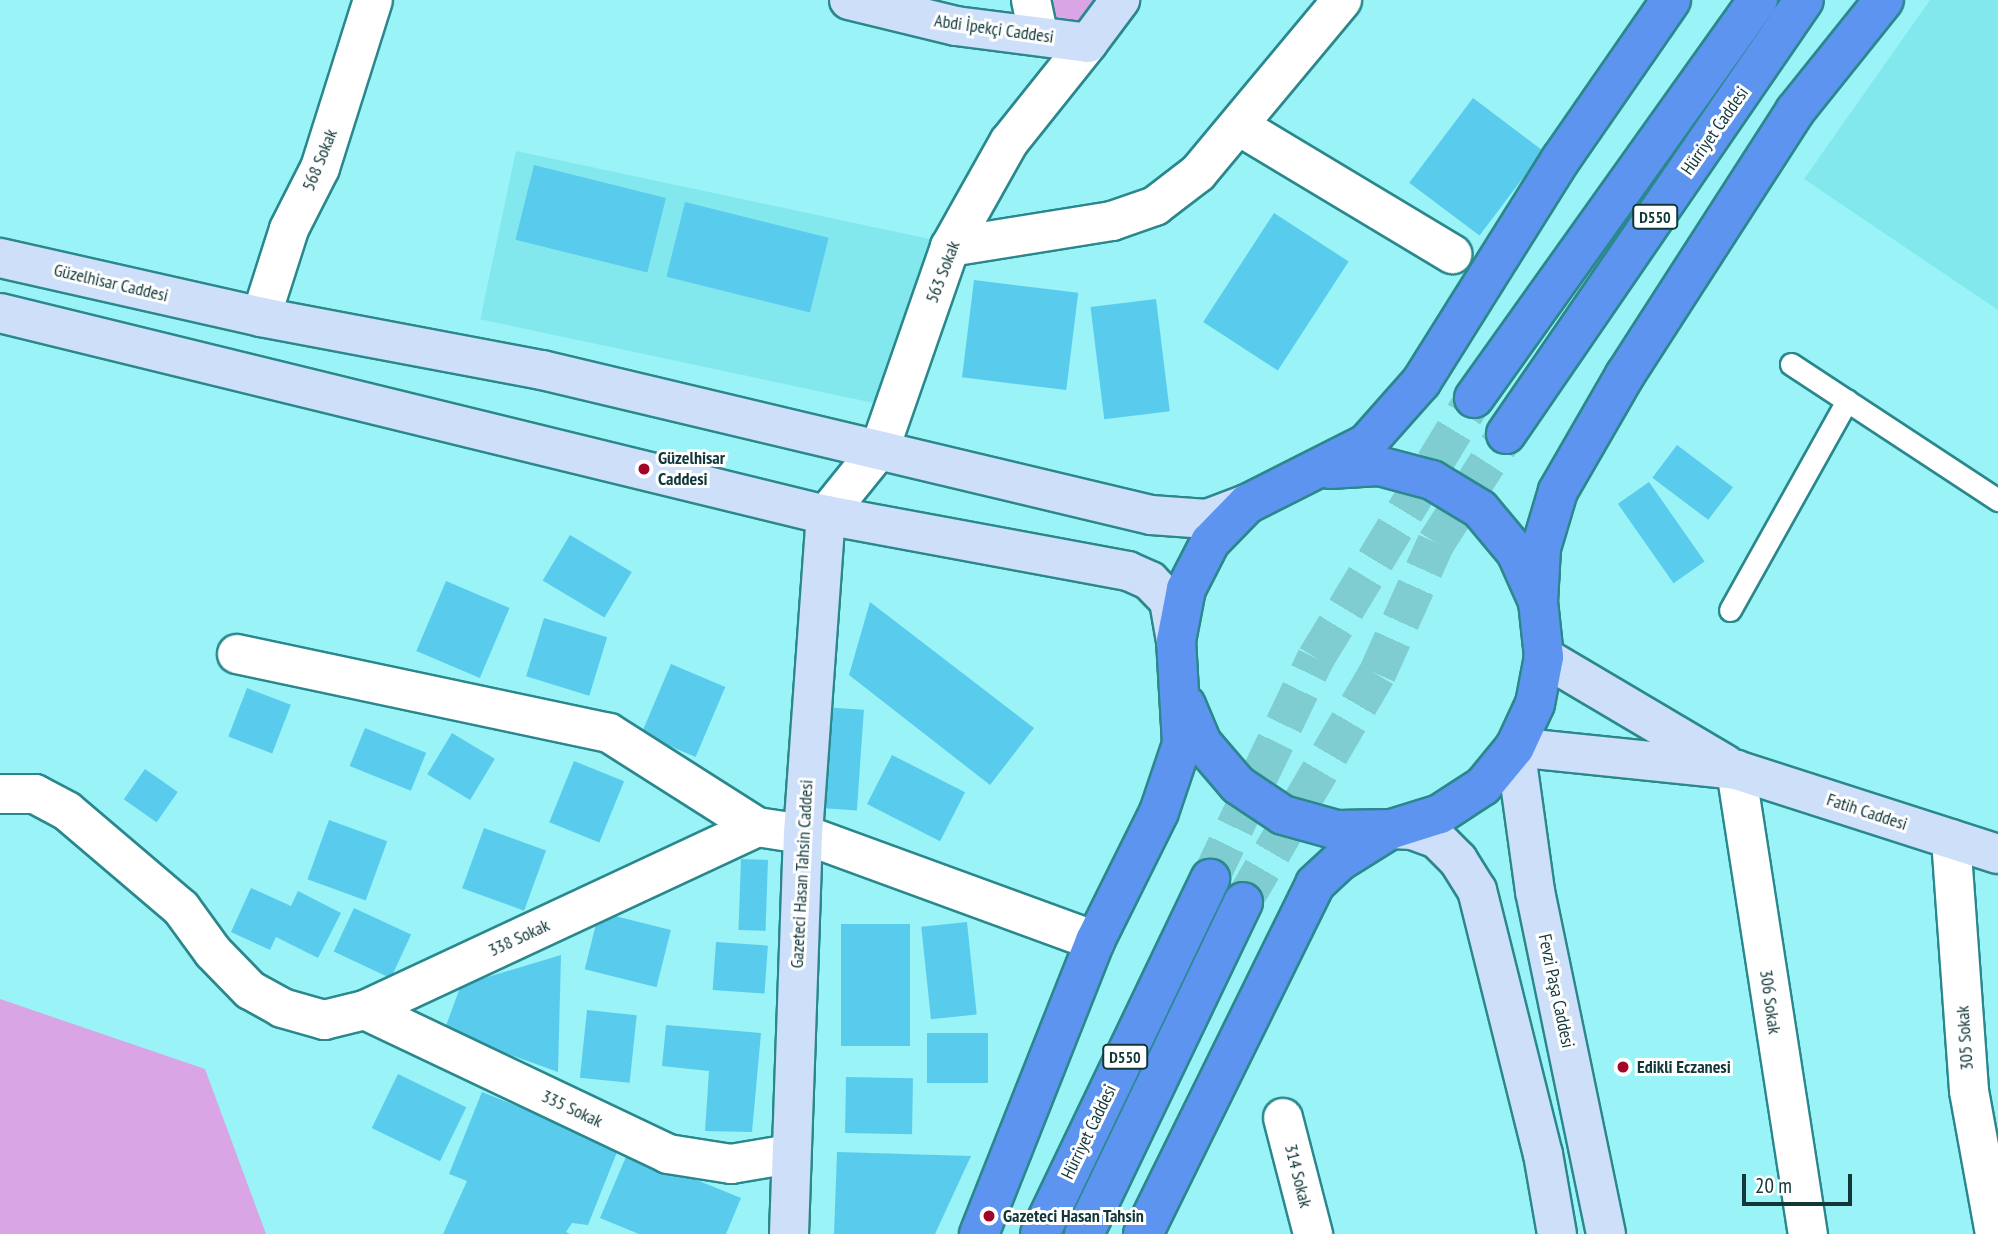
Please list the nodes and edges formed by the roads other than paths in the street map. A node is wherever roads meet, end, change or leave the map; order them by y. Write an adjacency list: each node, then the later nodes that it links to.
1 (373, 0): 16 (street, 568 Sokak)
2 (849, 0): 9 (street, Abdi İpekçi Caddesi)
3 (1120, 0): 10 (street)
4 (1342, 0): 11 (street)
5 (1671, 0): 22 (highway)
6 (1758, 0): 18 (highway, D550)
7 (1804, 0): 20 (highway, Hürriyet Caddesi / D550)
8 (1884, 0): 26 (highway)
9 (1035, 17): 10 (street, Abdi İpekçi Caddesi)
10 (1088, 43): 12 (street, 563 Sokak)
11 (1239, 126): 12 (street); 13 (street)
12 (950, 247): 21 (street, 563 Sokak)
13 (1452, 254)
14 (0, 258): 16 (street, Güzelhisar Caddesi)
15 (0, 313): 25 (street)
16 (261, 317): 21 (street, Güzelhisar Caddesi)
17 (1791, 364): 19 (lane)
18 (1474, 398)
19 (1847, 401): 23 (lane); 27 (lane)
20 (1506, 434)
21 (880, 448): 24 (street, Güzelhisar Caddesi); 25 (street, 563 Sokak)
22 (1323, 469): 24 (highway); 26 (highway)
23 (1998, 500)
24 (1247, 504): 28 (highway)
25 (826, 515): 28 (street); 37 (street, Gazeteci Hasan Tahsin Caddesi)
26 (1538, 603): 30 (highway)
27 (1731, 610)
28 (1176, 640): 31 (highway)
29 (237, 654): 35 (street)
30 (1544, 657): 32 (highway); 33 (street, Fatih Caddesi)
31 (1181, 693): 36 (highway); 42 (highway)
32 (1515, 747): 33 (street, Fatih Caddesi); 36 (highway); 53 (street, Fevzi Paşa Caddesi)
33 (1736, 770): 38 (street, Fatih Caddesi); 54 (street, 306 Sokak)
34 (0, 794): 43 (street, 338 Sokak)
35 (757, 827): 37 (street); 43 (street, 338 Sokak)
36 (1392, 829): 50 (highway); 52 (street)
37 (803, 834): 42 (street); 45 (street, Gazeteci Hasan Tahsin Caddesi)
38 (1951, 839): 39 (street, Fatih Caddesi); 55 (street, 305 Sokak)
39 (1998, 854)
40 (1210, 879): 48 (highway, Hürriyet Caddesi / D550)
41 (1243, 902): 49 (highway, D550)
42 (1095, 941): 47 (highway)
43 (365, 1010): 45 (street, 335 Sokak)
44 (1283, 1118): 51 (street, 314 Sokak)
45 (790, 1154): 46 (street, Gazeteci Hasan Tahsin Caddesi)
46 (789, 1234)
47 (979, 1234)
48 (1040, 1234)
49 (1084, 1234)
50 (1143, 1234)
51 (1312, 1234)
52 (1558, 1234)
53 (1605, 1234)
54 (1808, 1234)
55 (1995, 1234)

